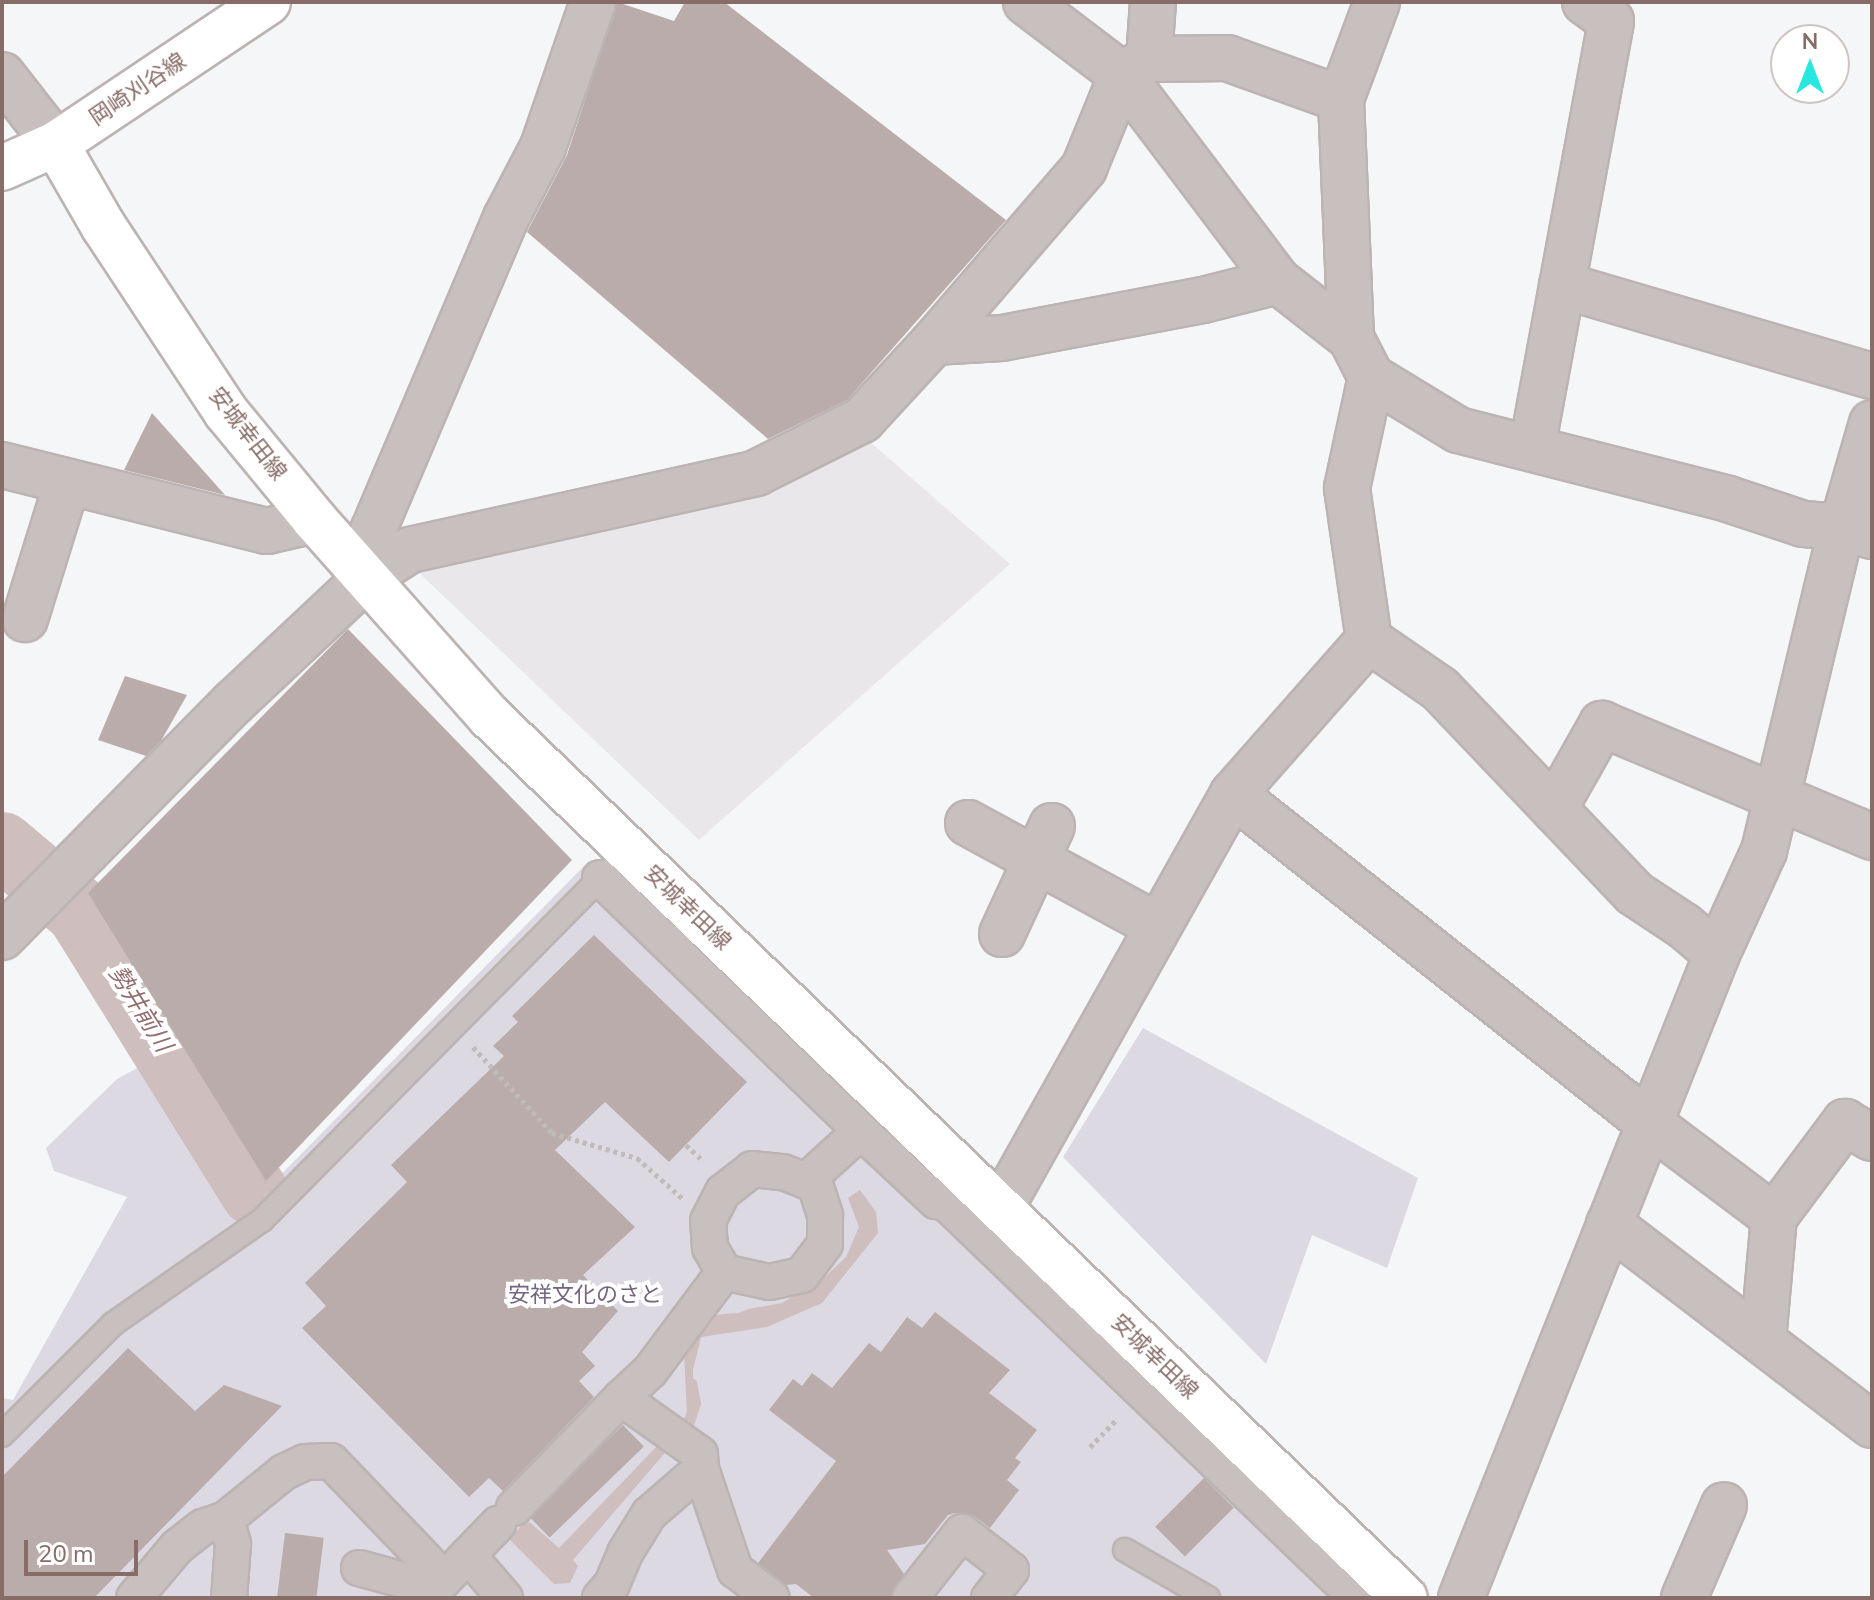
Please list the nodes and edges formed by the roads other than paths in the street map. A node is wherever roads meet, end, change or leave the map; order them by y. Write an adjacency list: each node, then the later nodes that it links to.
1 (268, 2): 10 (main road, 岡崎刈谷線)
2 (593, 2): 24 (street)
3 (1026, 2): 7 (street)
4 (1153, 2): 7 (street)
5 (1377, 2): 9 (street)
6 (1604, 8): 13 (street)
7 (1136, 67): 9 (street); 12 (street); 15 (street)
8 (2, 75): 10 (street)
9 (1341, 99): 14 (street)
10 (56, 144): 11 (main road, 岡崎刈谷線); 22 (main road, 安城幸田線)
11 (2, 168)
12 (1278, 281): 14 (street); 15 (street)
13 (1562, 285): 16 (street); 19 (street)
14 (1351, 338): 17 (street)
15 (934, 342): 24 (street)
16 (1872, 376)
17 (1371, 377): 19 (street); 26 (street)
18 (1872, 423): 23 (street)
19 (1532, 448): 23 (street)
20 (2, 465): 21 (street)
21 (67, 483): 22 (street); 25 (street)
22 (315, 520): 24 (main road, 安城幸田線)
23 (1858, 521): 28 (street)
24 (366, 578): 33 (main road, 安城幸田線); 36 (street)
25 (25, 619)
26 (1369, 640): 27 (street); 29 (street)
27 (1233, 794): 34 (street); 38 (street)
28 (1777, 794): 29 (street); 31 (street); 37 (street)
29 (1554, 809): 37 (street)
30 (968, 823): 32 (street)
31 (1872, 837)
32 (1044, 843): 34 (street); 35 (street)
33 (614, 864): 39 (street); 42 (main road, 安城幸田線); 49 (lane)
34 (1158, 926): 42 (street)
35 (1002, 934)
36 (2, 937)
37 (1717, 954): 38 (street)
38 (1649, 1123): 43 (street); 44 (street)
39 (861, 1131): 41 (street); 57 (street)
40 (1872, 1138): 43 (street)
41 (806, 1181): 45 (street); 45 (street)
42 (1000, 1209): 57 (main road, 安城幸田線)
43 (1774, 1217): 46 (street)
44 (1609, 1224): 46 (street); 60 (street)
45 (724, 1272): 47 (street)
46 (1763, 1341): 48 (street)
47 (621, 1398): 50 (street); 54 (street)
48 (1872, 1425)
49 (2, 1435)
50 (701, 1469): 58 (street); 64 (street)
51 (1724, 1505): 68 (street)
52 (226, 1519): 54 (street); 61 (street); 62 (street)
53 (1125, 1550): 65 (lane)
54 (456, 1567): 55 (street); 63 (street)
55 (359, 1568)
56 (1001, 1576): 59 (street)
57 (1364, 1582): 66 (lane); 67 (main road, 安城幸田線)
58 (613, 1593)
59 (907, 1593)
60 (1470, 1596)
61 (134, 1598)
62 (229, 1598)
63 (505, 1598)
64 (772, 1598)
65 (1208, 1598)
66 (1342, 1598)
67 (1405, 1598)
68 (1684, 1598)

